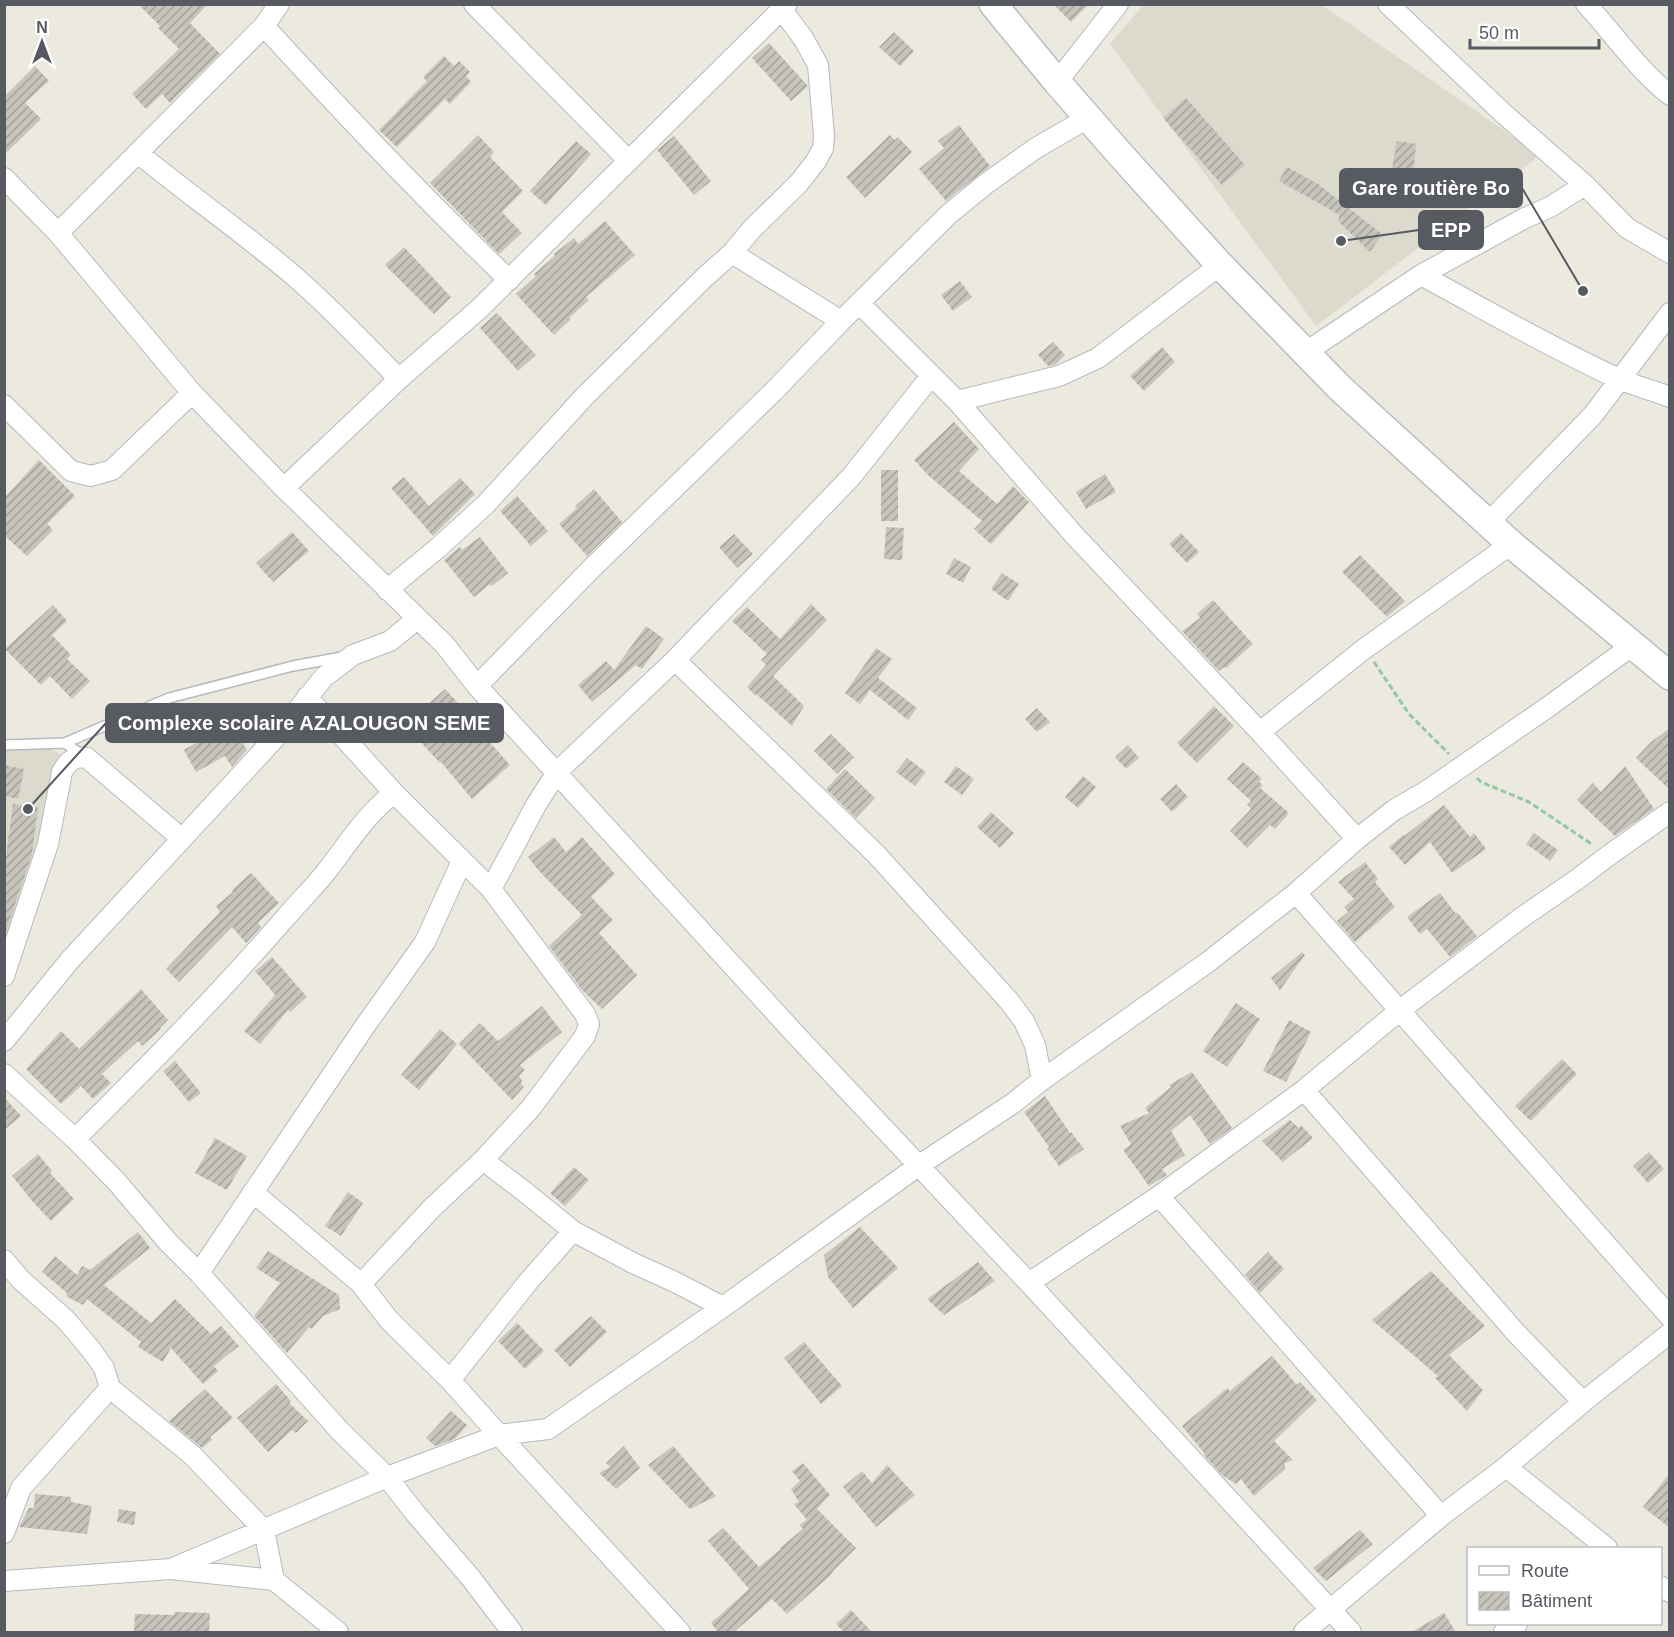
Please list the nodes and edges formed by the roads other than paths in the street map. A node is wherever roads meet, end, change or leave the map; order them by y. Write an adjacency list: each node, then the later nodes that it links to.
1 (279, 4): 8 (street)
2 (474, 4): 13 (street)
3 (993, 4): 9 (main road)
4 (1118, 4): 9 (street)
5 (1388, 4): 15 (street)
6 (1586, 4): 10 (street)
7 (784, 7): 13 (street); 17 (street)
8 (264, 26): 12 (street); 21 (street)
9 (1057, 82): 11 (main road)
10 (1670, 95)
11 (1088, 118): 19 (main road); 22 (street)
12 (138, 153): 16 (street); 27 (street)
13 (629, 161): 21 (street)
14 (4, 178): 16 (street)
15 (1585, 184): 18 (street); 20 (street)
16 (58, 233): 29 (street)
17 (732, 253): 24 (street); 36 (street)
18 (1670, 253)
19 (1220, 265): 25 (main road); 31 (street)
20 (1421, 275): 25 (street); 28 (street)
21 (508, 280): 27 (street)
22 (860, 304): 24 (street); 26 (street)
23 (1670, 313): 28 (street)
24 (841, 321): 42 (street)
25 (1306, 352): 34 (main road)
26 (932, 376): 31 (street); 40 (street)
27 (399, 379): 33 (street)
28 (1620, 380): 30 (street); 34 (street)
29 (192, 393): 32 (street); 33 (street)
30 (1670, 397)
31 (957, 401): 44 (street)
32 (4, 405)
33 (284, 488): 36 (street)
34 (1488, 523): 35 (main road)
35 (1511, 544): 38 (main road); 44 (street)
36 (387, 590): 37 (street)
37 (417, 619): 39 (street); 42 (street)
38 (1633, 645): 41 (main road); 52 (street)
39 (353, 655): 43 (street); 45 (lane)
40 (675, 660): 48 (street); 60 (street)
41 (1670, 676)
42 (477, 686): 48 (street)
43 (307, 697): 49 (street); 51 (street)
44 (1260, 732): 52 (street)
45 (65, 743): 46 (lane); 47 (lane)
46 (4, 745)
47 (87, 758): 51 (street); 56 (street)
48 (557, 772): 54 (street); 64 (street)
49 (394, 793): 53 (street); 62 (street)
50 (1670, 812): 57 (street)
51 (182, 839): 58 (street)
52 (1357, 839): 55 (street)
53 (462, 861): 54 (street); 65 (street)
54 (491, 889): 63 (street)
55 (1296, 893): 57 (street); 60 (street)
56 (4, 976)
57 (1399, 1011): 61 (street); 73 (street)
58 (4, 1041)
59 (4, 1074): 62 (street)
60 (1042, 1080): 64 (street)
61 (1304, 1090): 66 (street); 77 (street)
62 (75, 1139): 69 (street)
63 (483, 1160): 67 (street); 71 (street)
64 (918, 1166): 70 (street); 72 (street)
65 (253, 1192): 69 (street); 71 (street)
66 (1159, 1196): 70 (street); 81 (street)
67 (573, 1232): 72 (street); 75 (street)
68 (4, 1260): 76 (street)
69 (199, 1273): 80 (street)
70 (1029, 1283): 88 (street)
71 (361, 1284): 75 (street)
72 (723, 1307): 78 (street)
73 (1670, 1317)
74 (1670, 1333): 77 (street)
75 (450, 1380): 78 (street)
76 (110, 1388): 82 (street); 83 (street)
77 (1584, 1401): 79 (street)
78 (499, 1435): 80 (street); 91 (street)
79 (1506, 1467): 81 (street); 84 (street)
80 (387, 1477): 82 (street); 90 (street)
81 (1441, 1516): 88 (street)
82 (264, 1530): 85 (street); 86 (street)
83 (4, 1533)
84 (1606, 1547)
85 (171, 1569): 86 (street); 87 (street)
86 (274, 1580): 89 (street)
87 (4, 1581)
88 (1330, 1610): 92 (street); 93 (street)
89 (338, 1632)
90 (512, 1632)
91 (680, 1632)
92 (1304, 1632)
93 (1351, 1632)

